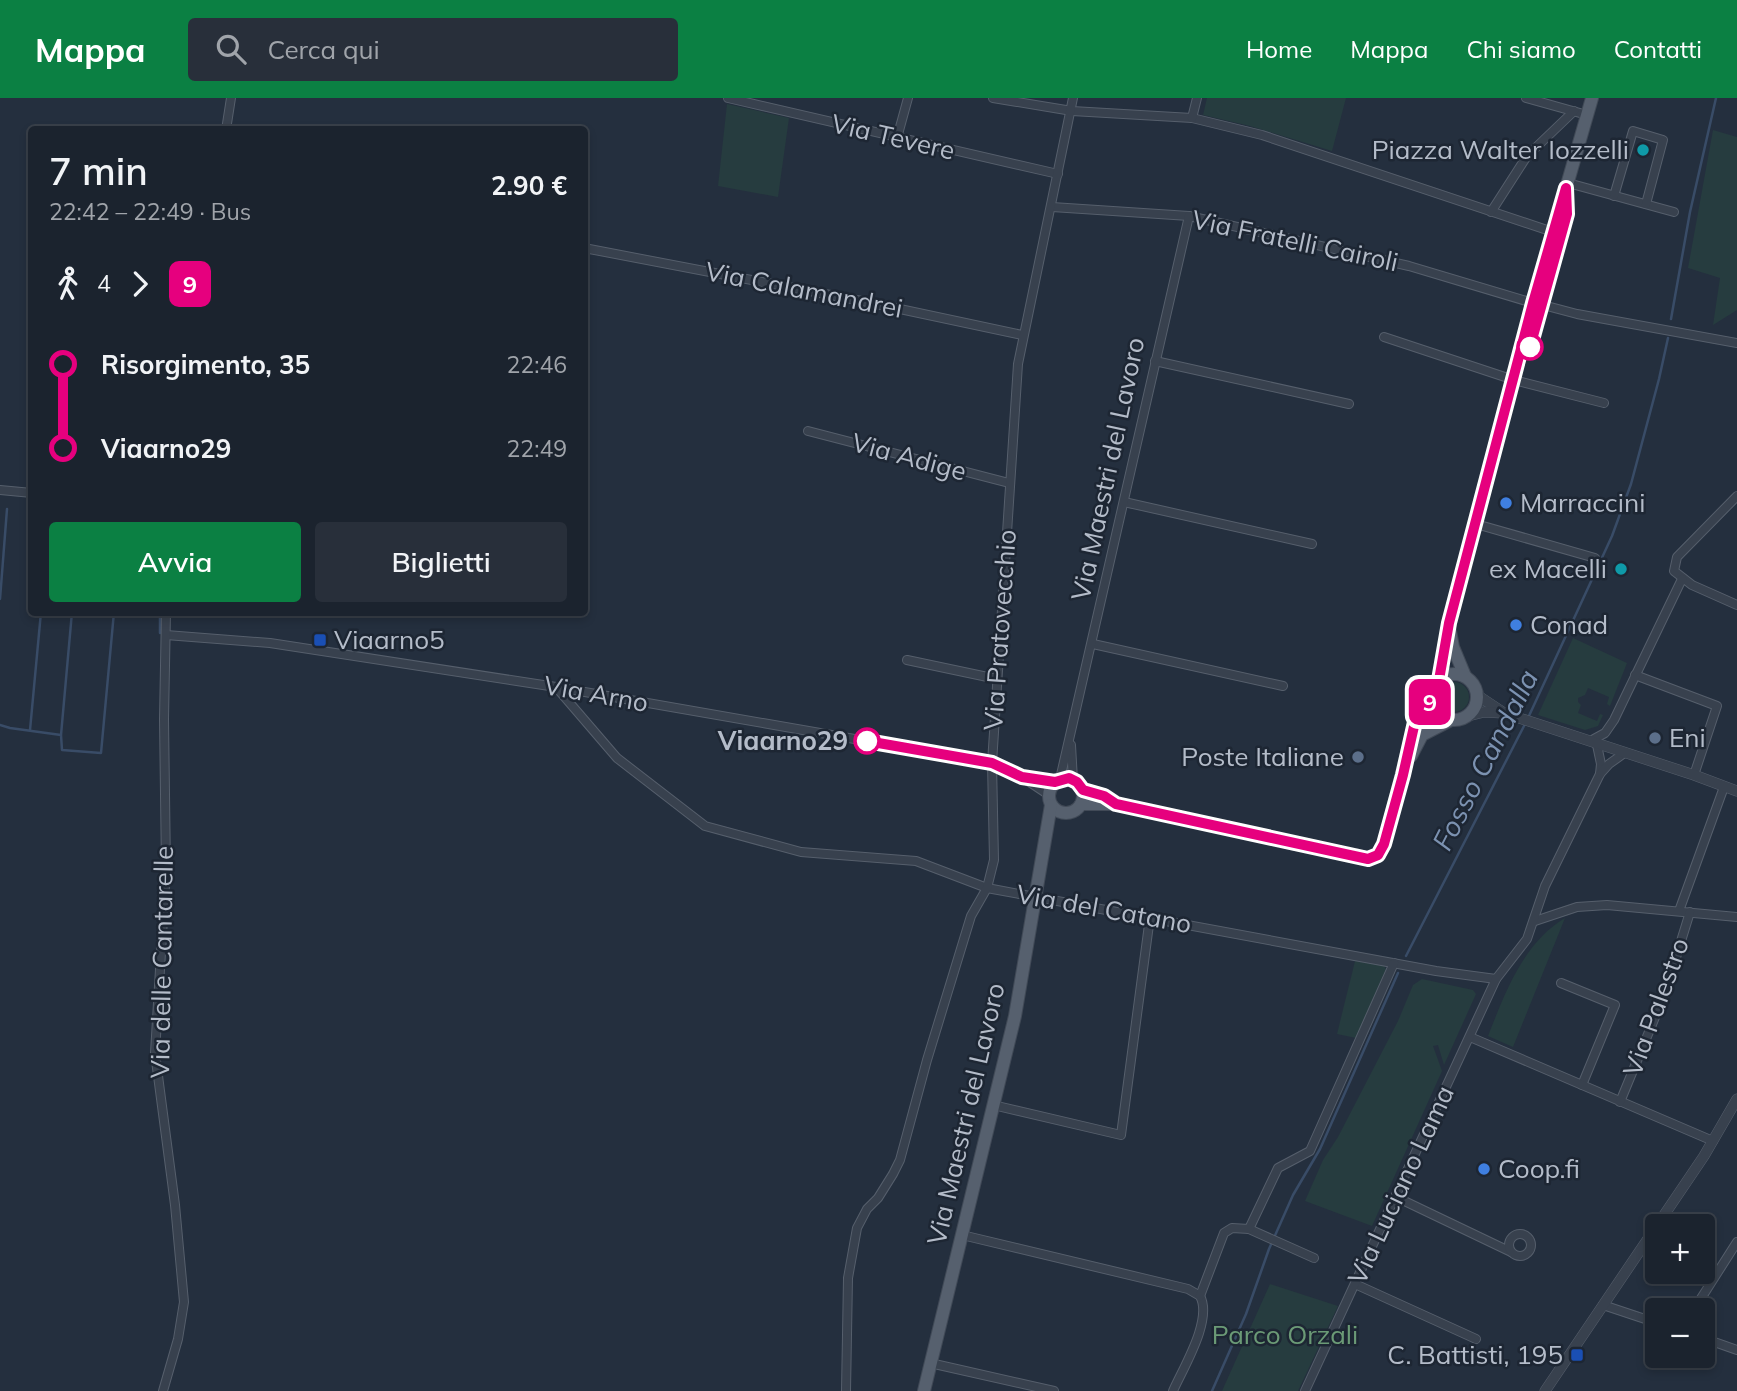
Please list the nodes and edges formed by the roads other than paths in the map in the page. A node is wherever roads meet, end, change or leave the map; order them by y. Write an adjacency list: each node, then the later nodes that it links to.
1 (231, 98): 12 (street)
2 (728, 98): 13 (street, Via Tevere)
3 (908, 98): 13 (street)
4 (993, 98): 9 (street)
5 (1073, 98): 9 (street, Via Pratovecchio)
6 (1197, 98): 11 (street)
7 (1526, 98): 10 (street)
8 (1592, 98): 10 (main road)
9 (1072, 111): 11 (street); 14 (street, Via Pratovecchio)
10 (1580, 113): 15 (main road); 20 (street)
11 (1192, 118): 20 (street)
12 (227, 126)
13 (897, 138): 14 (street, Via Tevere)
14 (1058, 174): 19 (street, Via Pratovecchio)
15 (1567, 186): 16 (street); 17 (main road); 25 (main road)
16 (1614, 196): 18 (street); 18 (street)
17 (1562, 203): 23 (main road); 25 (main road)
18 (1646, 204): 21 (street)
19 (1052, 208): 22 (street, Via Fratelli Cairoli); 27 (street, Via Pratovecchio)
20 (1491, 212): 23 (street)
21 (1674, 212)
22 (1189, 216): 25 (street, Via Fratelli Cairoli); 30 (street, Via Maestri del Lavoro)
23 (1553, 232): 25 (main road)
24 (588, 249): 27 (street, Via Calamandrei)
25 (1538, 304): 29 (street, Via Fratelli Cairoli); 31 (main road)
26 (1737, 334): 29 (street)
27 (1022, 335): 35 (street, Via Pratovecchio)
28 (1384, 337): 31 (street)
29 (1735, 343)
30 (1155, 361): 33 (street); 39 (street, Via Maestri del Lavoro)
31 (1517, 374): 32 (street); 40 (main road)
32 (1604, 403)
33 (1349, 404)
34 (808, 431): 35 (street, Via Adige)
35 (1009, 483): 52 (street, Via Pratovecchio)
36 (0, 490): 37 (street)
37 (28, 493)
38 (1737, 496): 43 (street)
39 (1124, 502): 41 (street); 48 (street, Via Maestri del Lavoro)
40 (1475, 524): 42 (street); 46 (main road)
41 (1312, 544)
42 (1595, 558)
43 (1682, 579): 44 (street); 50 (street)
44 (1737, 605)
45 (166, 616): 47 (street, Via delle Cantarelle)
46 (1449, 623): 51 (main road); 53 (main road)
47 (166, 635): 55 (street, Via Arno); 109 (street, Via delle Cantarelle)
48 (1093, 644): 54 (street); 69 (street, Via Maestri del Lavoro)
49 (907, 660): 52 (street)
50 (1635, 675): 61 (street); 67 (street)
51 (1465, 676): 53 (main road); 56 (main road)
52 (997, 679): 63 (street, Via Pratovecchio)
53 (1439, 680): 57 (main road)
54 (1283, 686)
55 (556, 687): 63 (street, Via Arno); 78 (street, Via del Catano)
56 (1477, 695): 58 (street); 59 (main road)
57 (1432, 700): 60 (main road); 66 (main road)
58 (1504, 713): 59 (street); 61 (street)
59 (1468, 716): 60 (main road)
60 (1451, 720): 66 (main road)
61 (1596, 742): 62 (street); 64 (street); 65 (street)
62 (1623, 754): 64 (street); 65 (street)
63 (992, 763): 68 (street, Via Arno); 78 (street, Via Pratovecchio)
64 (1662, 765): 67 (street)
65 (1600, 774): 84 (street)
66 (1403, 775): 75 (main road)
67 (1694, 775): 70 (street)
68 (1022, 777): 69 (street, Via Arno); 73 (street, Via Arno)
69 (1063, 780): 71 (main road); 73 (main road, Via Maestri del Lavoro)
70 (1724, 786): 72 (street); 80 (street)
71 (1083, 790): 74 (main road); 75 (main road)
72 (1737, 791)
73 (1050, 800): 76 (main road); 77 (main road, Via Maestri del Lavoro)
74 (1081, 804): 75 (main road); 76 (main road, Via Maestri del Lavoro)
75 (1116, 804)
76 (1066, 813): 77 (main road, Via Maestri del Lavoro)
77 (1046, 845): 79 (main road, Via Maestri del Lavoro)
78 (987, 888): 79 (street, Via del Catano); 110 (street, Via Pratovecchio)
79 (1035, 897): 82 (street, Via del Catano); 92 (main road, Via Maestri del Lavoro)
80 (1679, 911): 81 (street); 84 (street)
81 (1690, 912): 83 (street); 91 (street, Via Palestro)
82 (1150, 917): 85 (street, Via del Catano); 92 (street)
83 (1737, 917)
84 (1535, 920): 86 (street)
85 (1394, 963): 86 (street, Via del Catano); 95 (street)
86 (1496, 979): 88 (street, Via Luciano Lama)
87 (1561, 983): 89 (street)
88 (1470, 1037): 89 (street, Via Palestro); 94 (street, Via Luciano Lama)
89 (1582, 1086): 91 (street, Via Palestro)
90 (1737, 1099): 93 (street)
91 (1620, 1102): 93 (street, Via Palestro)
92 (993, 1105): 96 (main road, Via Maestri del Lavoro)
93 (1713, 1141): 103 (street)
94 (1396, 1197): 98 (street); 100 (street, Via Luciano Lama)
95 (1252, 1230): 99 (street); 101 (street)
96 (962, 1235): 101 (street); 108 (main road, Via Maestri del Lavoro)
97 (1737, 1242): 102 (street)
98 (1511, 1252)
99 (1314, 1258)
100 (1354, 1284): 105 (street); 114 (street, Via Luciano Lama)
101 (1200, 1296): 113 (street)
102 (1701, 1298)
103 (1603, 1305): 104 (street); 115 (street)
104 (1645, 1319)
105 (1476, 1339)
106 (1715, 1342): 107 (street)
107 (1737, 1350)
108 (930, 1363): 111 (main road, Via Maestri del Lavoro); 112 (street)
109 (163, 1391)
110 (846, 1391)
111 (924, 1391)
112 (1054, 1391)
113 (1173, 1391)
114 (1305, 1391)
115 (1545, 1391)

